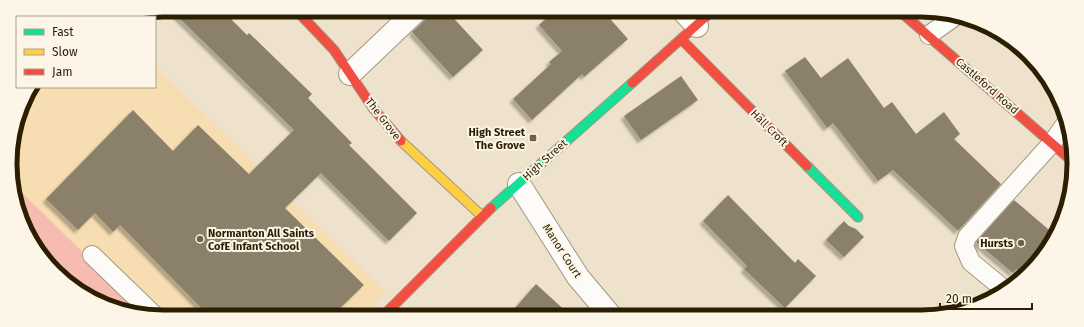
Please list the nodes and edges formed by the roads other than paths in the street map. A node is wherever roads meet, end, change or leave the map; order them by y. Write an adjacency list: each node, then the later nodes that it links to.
1 (303, 17): 7 (street, The Grove)
2 (410, 17): 7 (street)
3 (907, 17): 6 (street, Castleford Road)
4 (951, 20): 6 (lane)
5 (693, 22): 11 (street, High Street); 13 (street, Hall Croft)
6 (929, 35): 9 (street, Castleford Road)
7 (350, 74): 12 (street, The Grove)
8 (1062, 128): 9 (lane)
9 (1052, 143): 10 (street, Castleford Road); 15 (lane)
10 (1067, 156)
11 (519, 184): 12 (street, High Street); 18 (street, Manor Court)
12 (482, 216): 17 (street, High Street)
13 (858, 216)
14 (92, 255): 16 (lane)
15 (1000, 286)
16 (148, 309)
17 (388, 310)
18 (606, 310)

